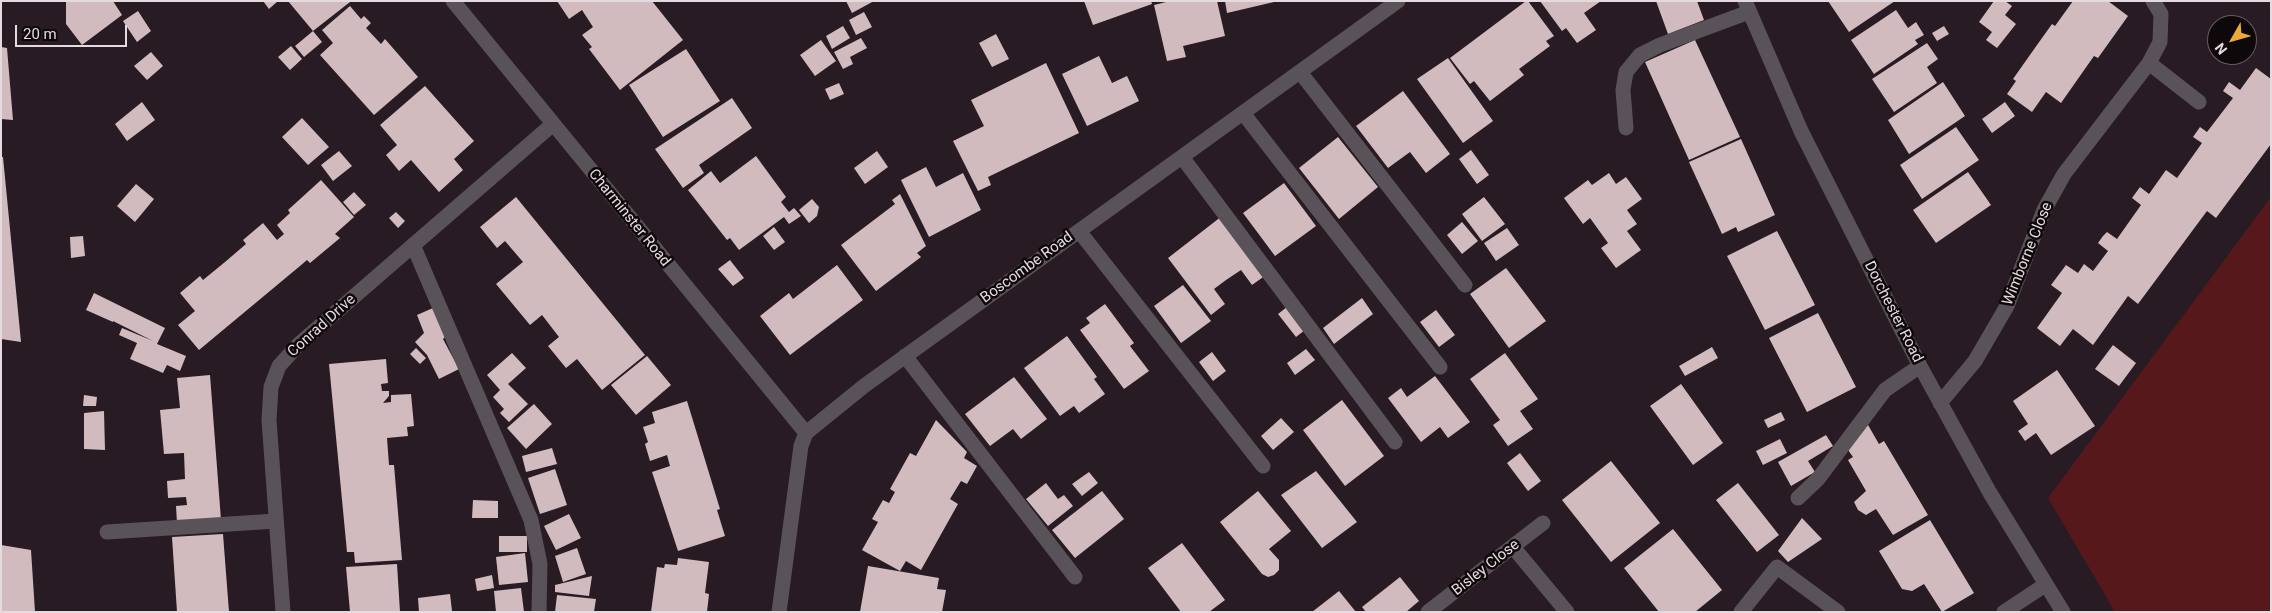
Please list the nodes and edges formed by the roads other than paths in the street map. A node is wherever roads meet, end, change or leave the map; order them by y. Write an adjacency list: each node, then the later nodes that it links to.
1 (453, 1): 9 (street, Charminster Road)
2 (1398, 1): 6 (street, Boscombe Road)
3 (2153, 1): 5 (street, Wimborne Close)
4 (1747, 6): 10 (street); 17 (street, Dorchester Road)
5 (2149, 62): 7 (street); 18 (street, Wimborne Close)
6 (1300, 72): 8 (street, Boscombe Road); 14 (street)
7 (2199, 102)
8 (1243, 113): 11 (street, Boscombe Road); 16 (street)
9 (553, 124): 13 (street, Conrad Drive); 19 (street, Charminster Road)
10 (1626, 128)
11 (1182, 156): 12 (street, Boscombe Road); 20 (street)
12 (1079, 231): 15 (street, Boscombe Road); 21 (street)
13 (413, 245): 23 (street, Conrad Drive); 30 (street)
14 (1465, 285)
15 (906, 356): 19 (street, Boscombe Road); 27 (street)
16 (1440, 366)
17 (1920, 366): 18 (street, Dorchester Road); 22 (street)
18 (1940, 403): 28 (street, Dorchester Road)
19 (806, 433): 31 (street)
20 (1395, 442)
21 (1263, 466)
22 (1798, 498)
23 (276, 521): 25 (street); 29 (street, Conrad Drive)
24 (1543, 523): 26 (street, Bisley Close)
25 (107, 532)
26 (1513, 547): 32 (street, Bisley Close); 33 (street)
27 (1076, 577)
28 (2045, 585): 36 (street); 37 (street, Dorchester Road)
29 (283, 612)
30 (539, 612)
31 (779, 612)
32 (1428, 612)
33 (1567, 612)
34 (1742, 612): 35 (street)
35 (1838, 612)
36 (2004, 612)
37 (2062, 612)

